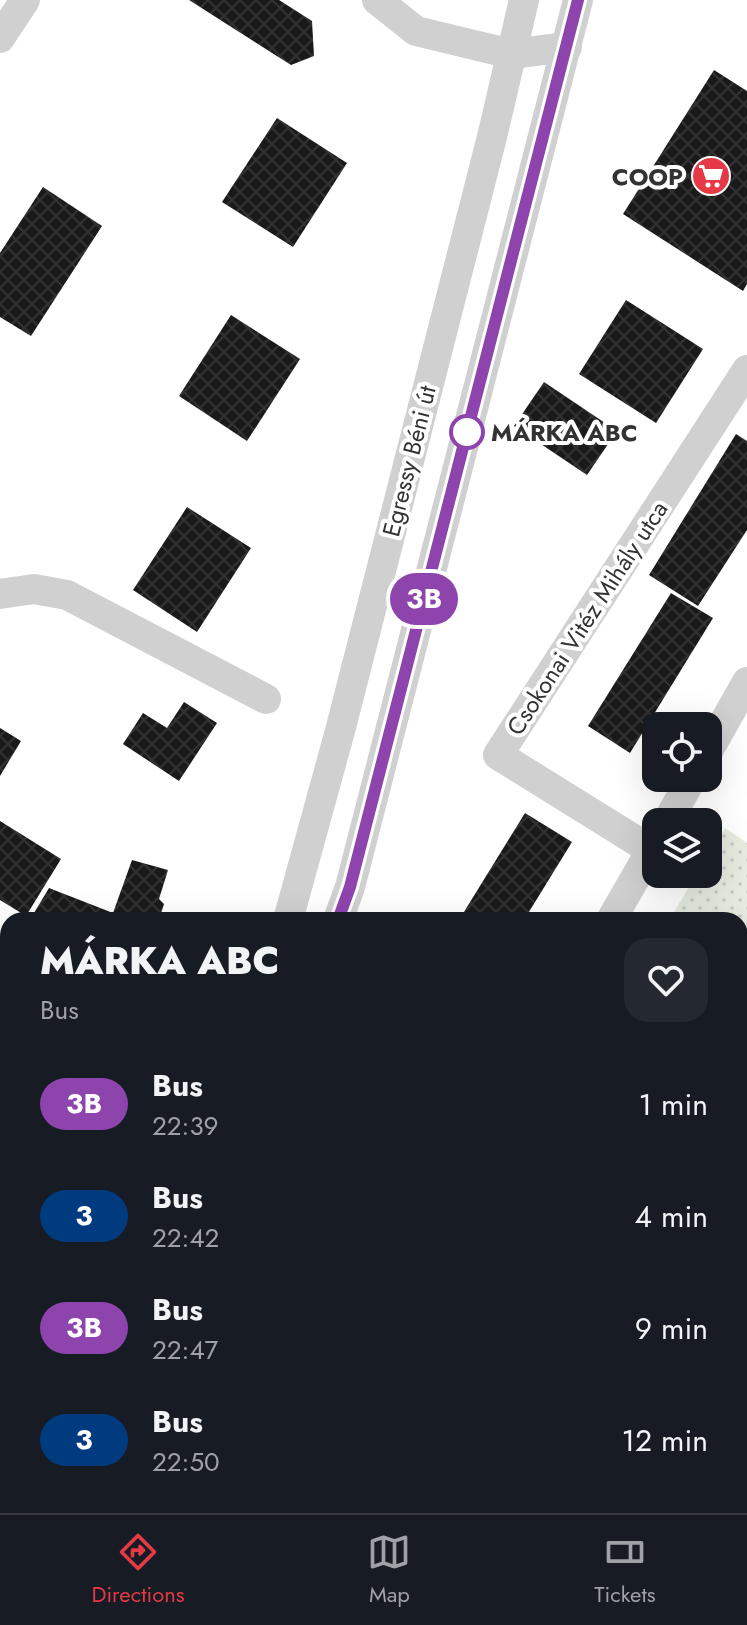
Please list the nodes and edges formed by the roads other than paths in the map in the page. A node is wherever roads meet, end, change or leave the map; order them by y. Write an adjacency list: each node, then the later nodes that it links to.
1 (25, 0): 5 (street)
2 (377, 0): 7 (street)
3 (524, 0): 7 (street, Egressy Béni út)
4 (578, 0): 6 (street, Egressy Béni út)
5 (0, 38)
6 (567, 47): 7 (street); 16 (street, Egressy Béni út)
7 (511, 54): 15 (street, Egressy Béni út)
8 (747, 370): 13 (street, Csokonai Vitéz Mihály utca)
9 (0, 594): 11 (street)
10 (747, 682): 12 (street)
11 (266, 699)
12 (722, 726)
13 (642, 839)
14 (642, 867): 17 (street, Csokonai Vitéz Mihály utca)
15 (290, 912)
16 (341, 912)
17 (616, 912)

